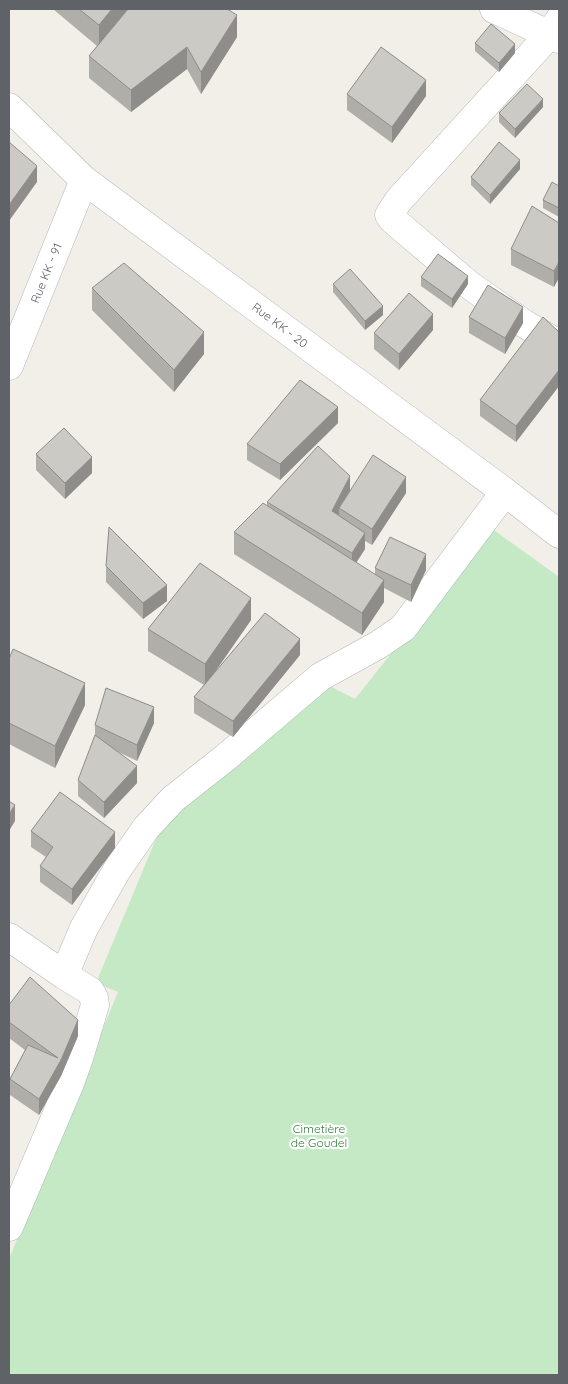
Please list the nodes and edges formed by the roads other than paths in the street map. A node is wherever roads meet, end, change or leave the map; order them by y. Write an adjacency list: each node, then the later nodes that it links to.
1 (494, 9): 2 (street)
2 (556, 31): 5 (street)
3 (9, 107): 4 (street, Rue KK - 20)
4 (84, 180): 6 (street, Rue KK - 91); 7 (street, Rue KK - 20)
5 (559, 344)
6 (9, 366)
7 (506, 492): 8 (street, Rue KK - 20); 10 (street)
8 (559, 534)
9 (9, 937): 10 (street)
10 (64, 975): 11 (street)
11 (9, 1227)

